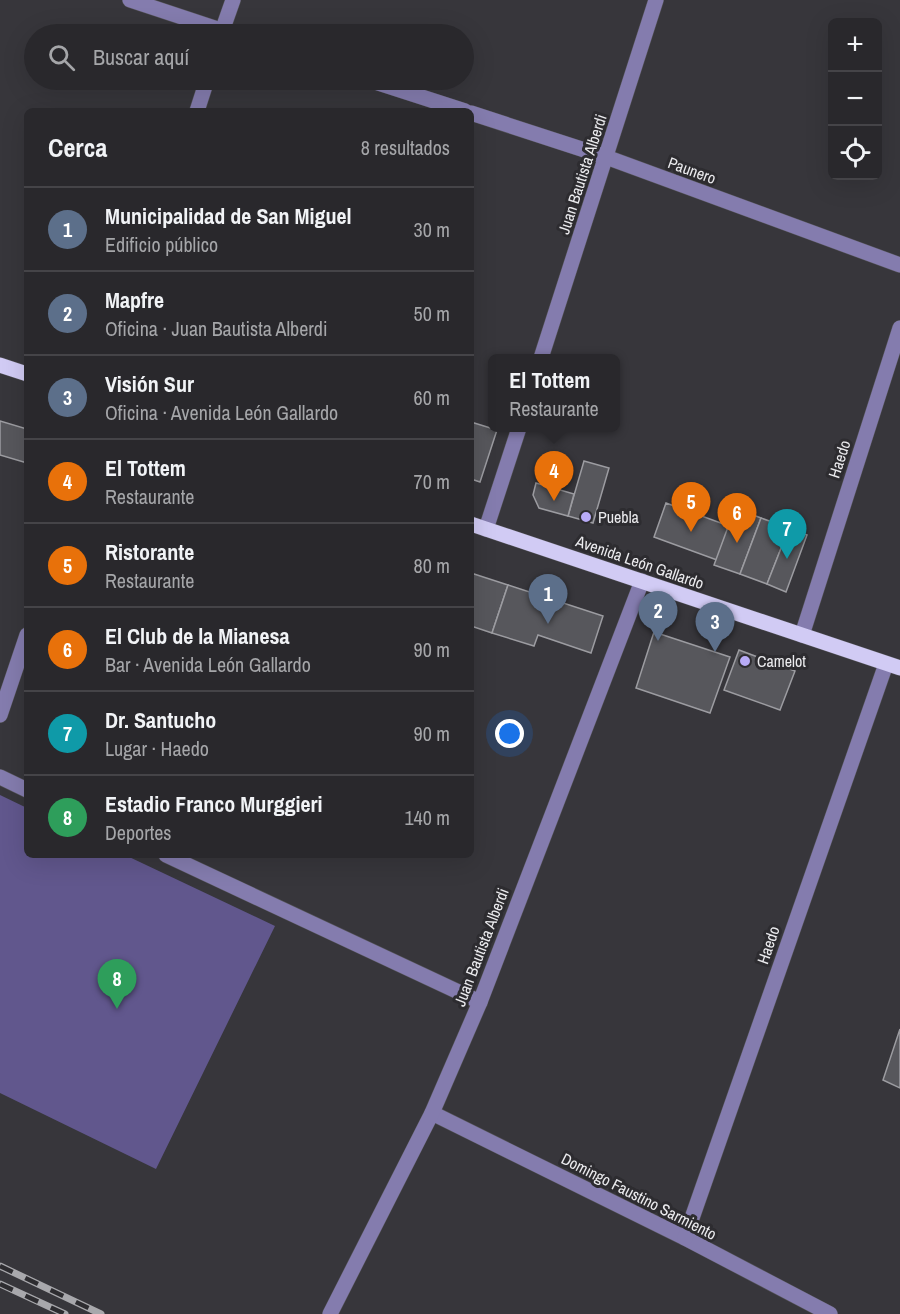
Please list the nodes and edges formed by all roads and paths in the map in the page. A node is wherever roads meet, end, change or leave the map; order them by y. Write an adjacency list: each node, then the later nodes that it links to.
1 (130, 0): 4 (street)
2 (232, 0): 5 (street)
3 (656, 0): 11 (street, Juan Bautista Alberdi)
4 (200, 24)
5 (228, 24)
6 (204, 90): 8 (street)
7 (400, 90): 9 (street)
8 (198, 108)
9 (456, 108)
10 (474, 114): 11 (street, Paunero)
11 (606, 158): 12 (street, Paunero); 14 (street, Juan Bautista Alberdi)
12 (900, 265)
13 (900, 328): 21 (street, Haedo)
14 (542, 354)
15 (0, 365): 16 (main road)
16 (24, 373)
17 (518, 432): 19 (street)
18 (474, 525): 19 (main road, Avenida León Gallardo)
19 (486, 529): 20 (main road, Avenida León Gallardo)
20 (642, 582): 21 (main road, Avenida León Gallardo); 28 (street, Juan Bautista Alberdi)
21 (802, 635): 23 (main road, Avenida León Gallardo)
22 (24, 644): 24 (street)
23 (893, 666): 30 (street, Haedo)
24 (0, 716)
25 (0, 777): 26 (street)
26 (24, 789)
27 (172, 858): 28 (street)
28 (480, 1002): 29 (street, Juan Bautista Alberdi)
29 (432, 1113): 30 (street, Domingo Faustino Sarmiento); 31 (street, Juan Bautista Alberdi)
30 (685, 1238): 32 (street, Domingo Faustino Sarmiento)
31 (330, 1314)
32 (830, 1314)

